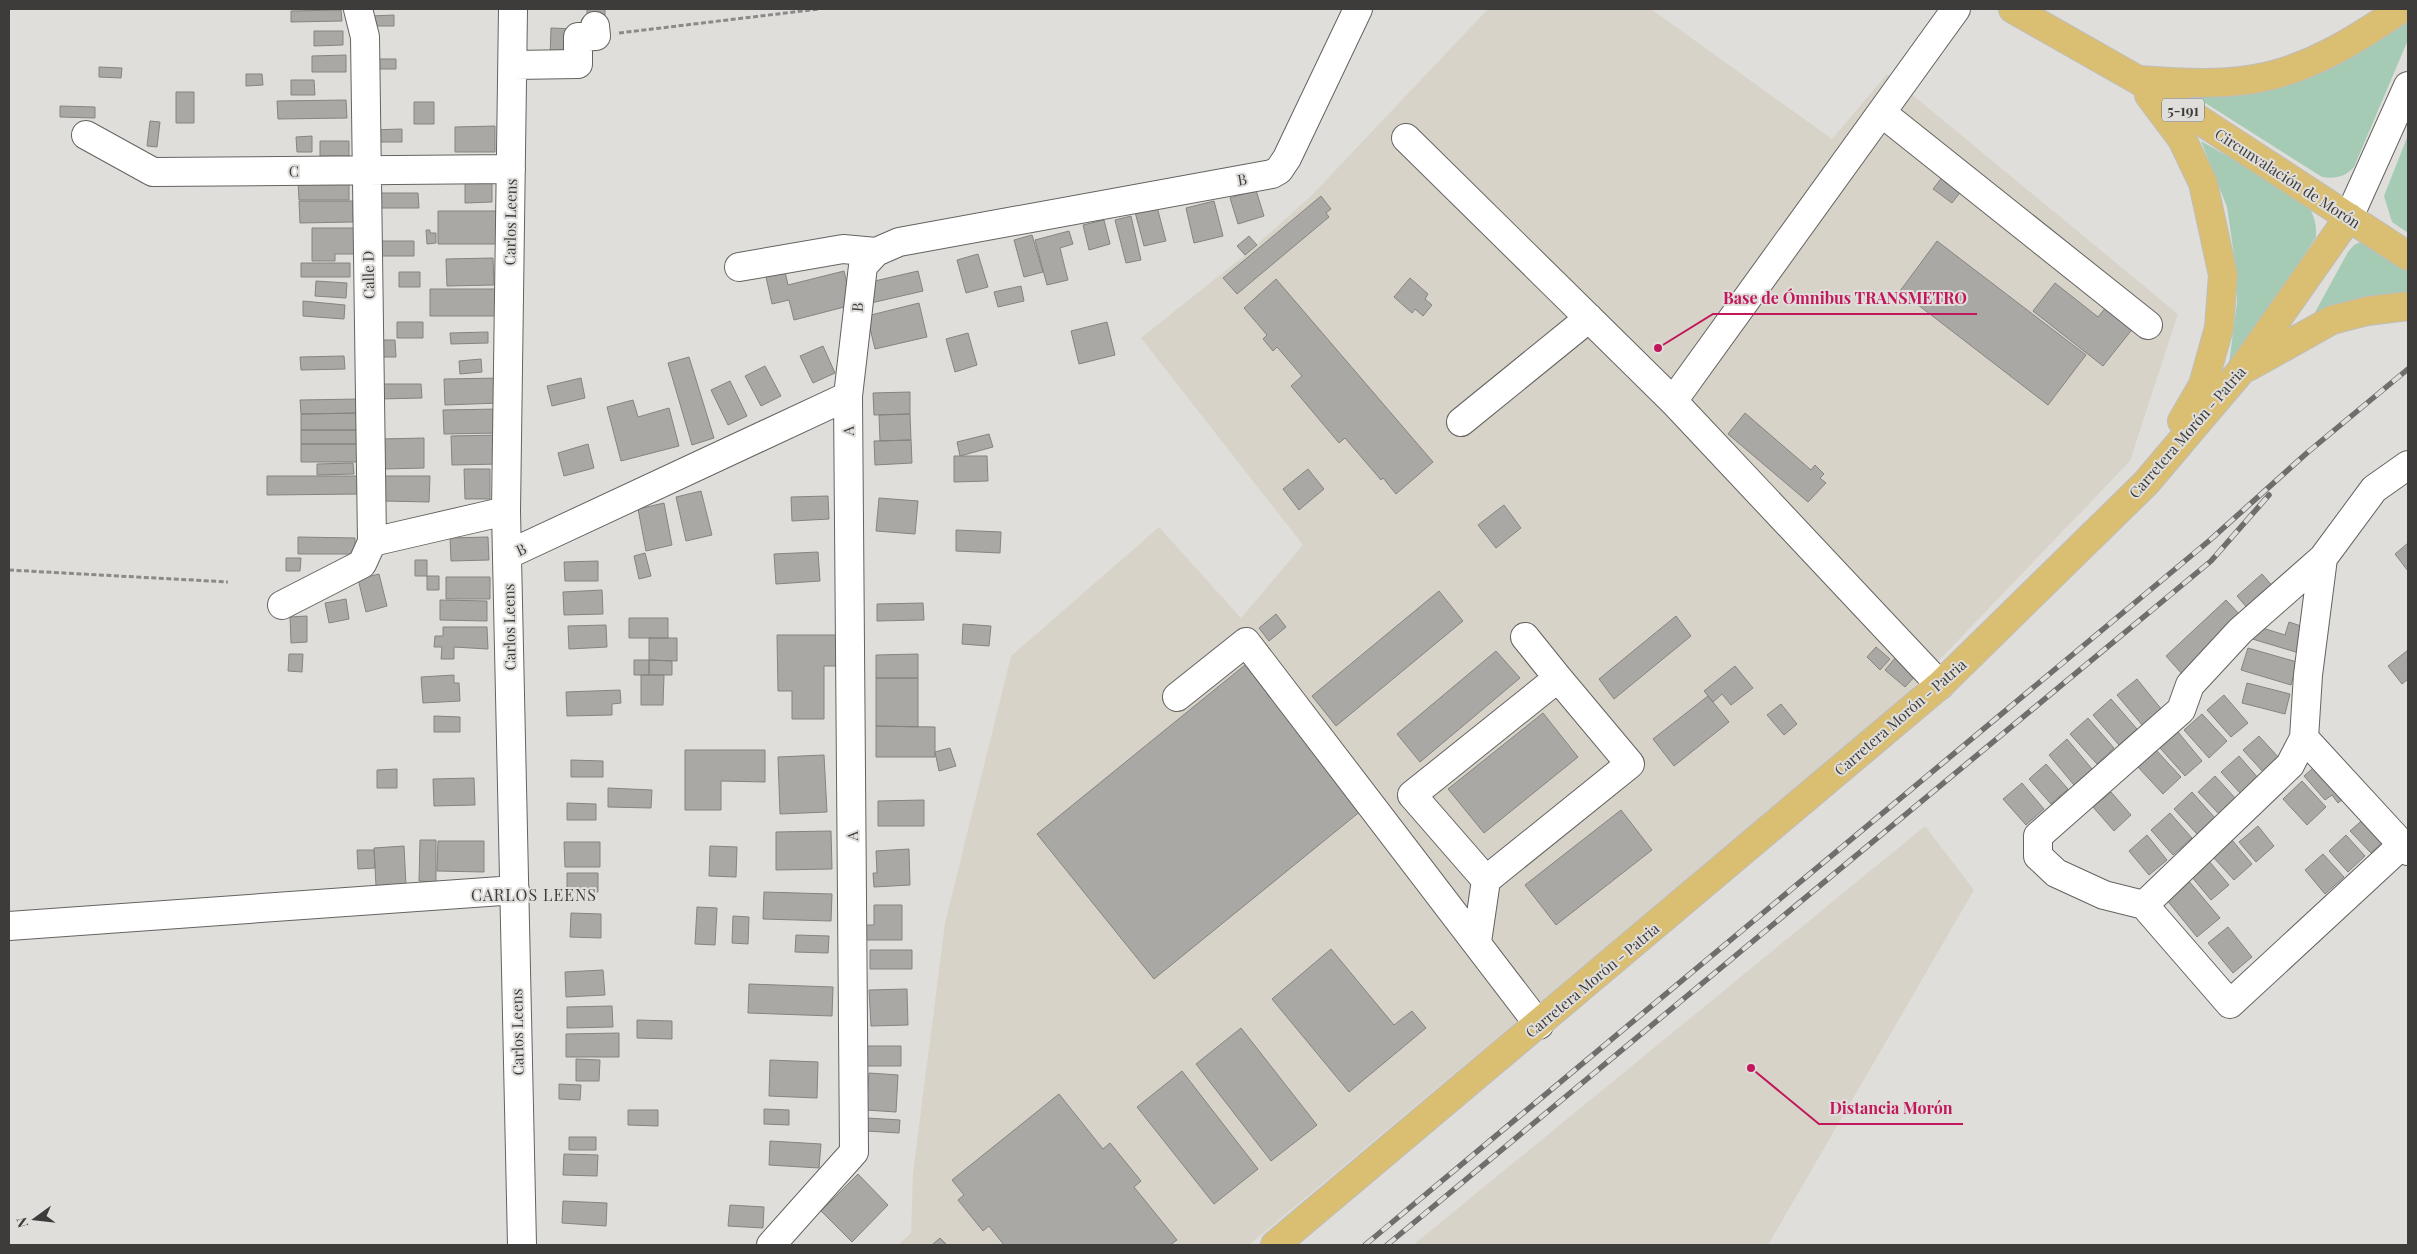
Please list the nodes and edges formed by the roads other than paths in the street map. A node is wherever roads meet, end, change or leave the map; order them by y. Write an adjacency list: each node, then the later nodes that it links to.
1 (358, 9): 14 (street, Calle D)
2 (513, 9): 8 (street, Carlos Leens)
3 (1358, 9): 17 (street, B)
4 (1956, 9): 11 (street)
5 (2013, 9): 9 (main road, Circunvalación de Morón / 5-191)
6 (2402, 9): 9 (main road)
7 (595, 31): 8 (street)
8 (514, 65): 15 (street, Carlos Leens)
9 (2138, 80): 16 (main road, Circunvalación de Morón / 5-191); 28 (main road)
10 (2408, 86): 16 (street, Carretera Morón - Patria)
11 (1882, 113): 22 (street); 25 (street)
12 (86, 135): 14 (street, C)
13 (1406, 138): 21 (street)
14 (366, 170): 15 (street, C); 30 (street, Calle D)
15 (511, 170): 29 (street, Carlos Leens)
16 (2349, 217): 18 (main road, Circunvalación de Morón / 5-191); 23 (main road, Carretera Morón - Patria)
17 (876, 252): 19 (street); 24 (street, B)
18 (2408, 256)
19 (739, 267)
20 (2408, 306): 23 (main road)
21 (1589, 318): 25 (street); 26 (street)
22 (2148, 325)
23 (2240, 372): 28 (main road, Carretera Morón - Patria)
24 (848, 396): 31 (street, B); 47 (street, A)
25 (1672, 401): 36 (street)
26 (1461, 422)
27 (2405, 472): 32 (street)
28 (2146, 483): 36 (main road, Carretera Morón - Patria)
29 (506, 511): 30 (street); 31 (street, Carlos Leens)
30 (372, 542): 33 (street)
31 (507, 555): 41 (street, Carlos Leens)
32 (2323, 558): 38 (street); 42 (street)
33 (282, 606)
34 (1525, 637): 35 (street)
35 (1558, 678): 40 (street); 40 (street)
36 (1940, 685): 45 (main road, Carretera Morón - Patria)
37 (1177, 697): 44 (street)
38 (2304, 738): 39 (street); 42 (street)
39 (2405, 848): 42 (street)
40 (1486, 880): 44 (street)
41 (515, 890): 43 (street); 46 (street, Carlos Leens)
42 (2144, 905)
43 (9, 926)
44 (1477, 942): 45 (street)
45 (1539, 1025): 48 (main road, Carretera Morón - Patria)
46 (522, 1245)
47 (771, 1245)
48 (1275, 1245)

